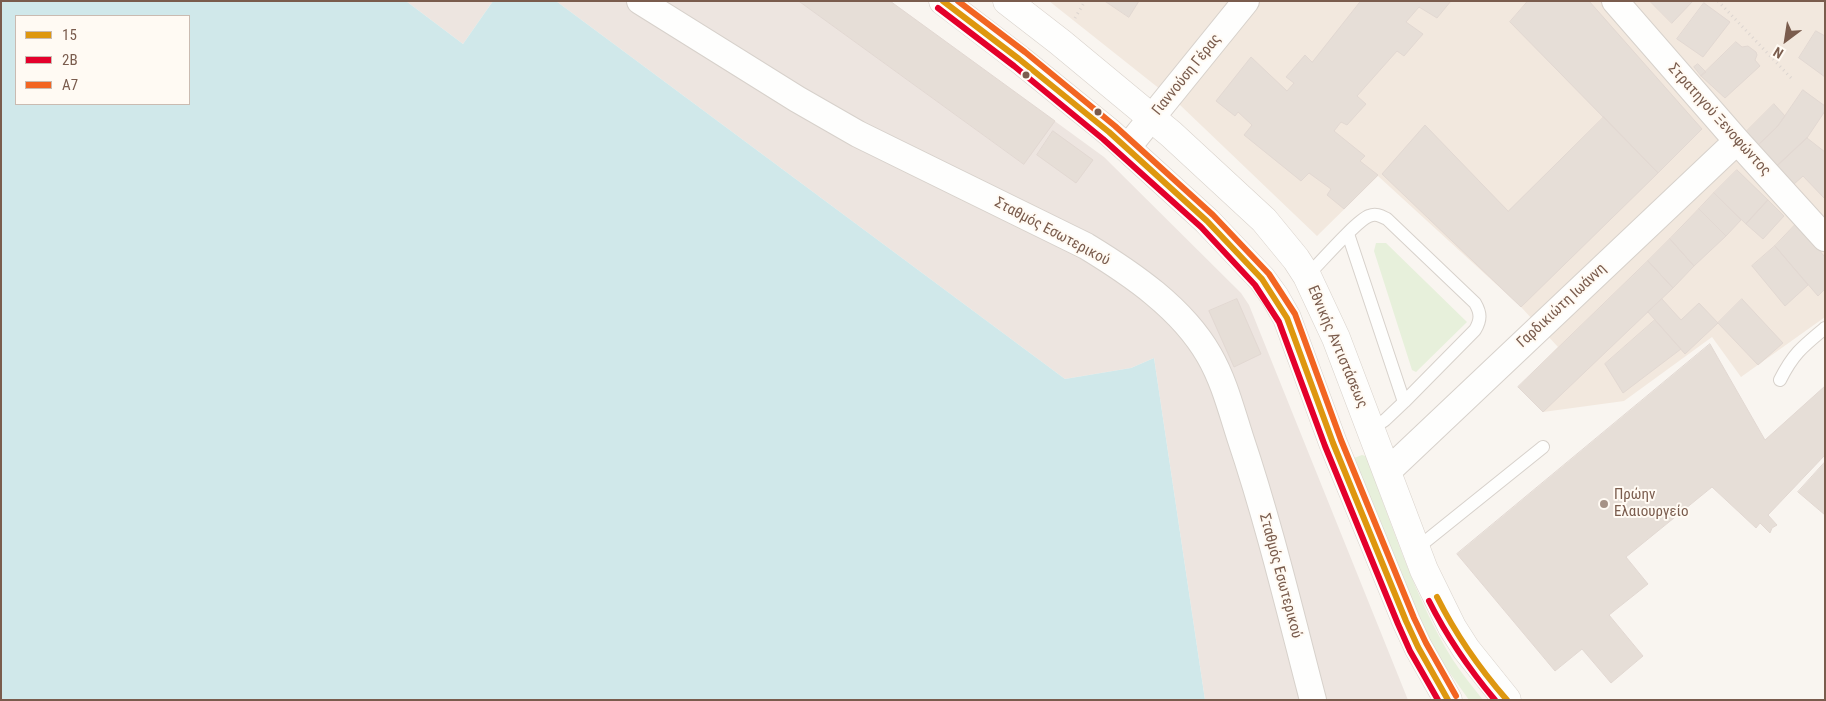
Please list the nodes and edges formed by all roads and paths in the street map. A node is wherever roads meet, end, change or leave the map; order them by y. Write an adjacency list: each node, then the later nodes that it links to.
1 (640, 1): 22 (street, Σταθμός Εσωτερικού)
2 (943, 1): 10 (main road)
3 (1007, 1): 8 (main road, Εθνικής Αντιστάσεως)
4 (1246, 1): 8 (street, Γιαννούση Γέρας)
5 (1615, 1): 9 (street, Στρατηγού Ξενοφώντος)
6 (1718, 1): 7 (path)
7 (1793, 80)
8 (1152, 118): 10 (street, Γιαννούση Γέρας); 13 (main road, Εθνικής Αντιστάσεως)
9 (1737, 141): 12 (street, Στρατηγού Ξενοφώντος); 20 (street, Γαρδικιώτη Ιωάννη)
10 (1127, 148): 18 (main road)
11 (1348, 234): 13 (lane); 16 (lane); 16 (lane)
12 (1825, 238)
13 (1307, 276): 17 (main road, Εθνικής Αντιστάσεως)
14 (1825, 328): 15 (lane)
15 (1780, 380)
16 (1404, 402): 17 (lane)
17 (1370, 429): 18 (main road); 20 (main road, Εθνικής Αντιστάσεως)
18 (1333, 443): 23 (main road)
19 (1543, 447): 21 (lane)
20 (1387, 472): 21 (main road, Εθνικής Αντιστάσεως)
21 (1416, 549): 24 (main road, Εθνικής Αντιστάσεως)
22 (1313, 700)
23 (1448, 700)
24 (1507, 700)

